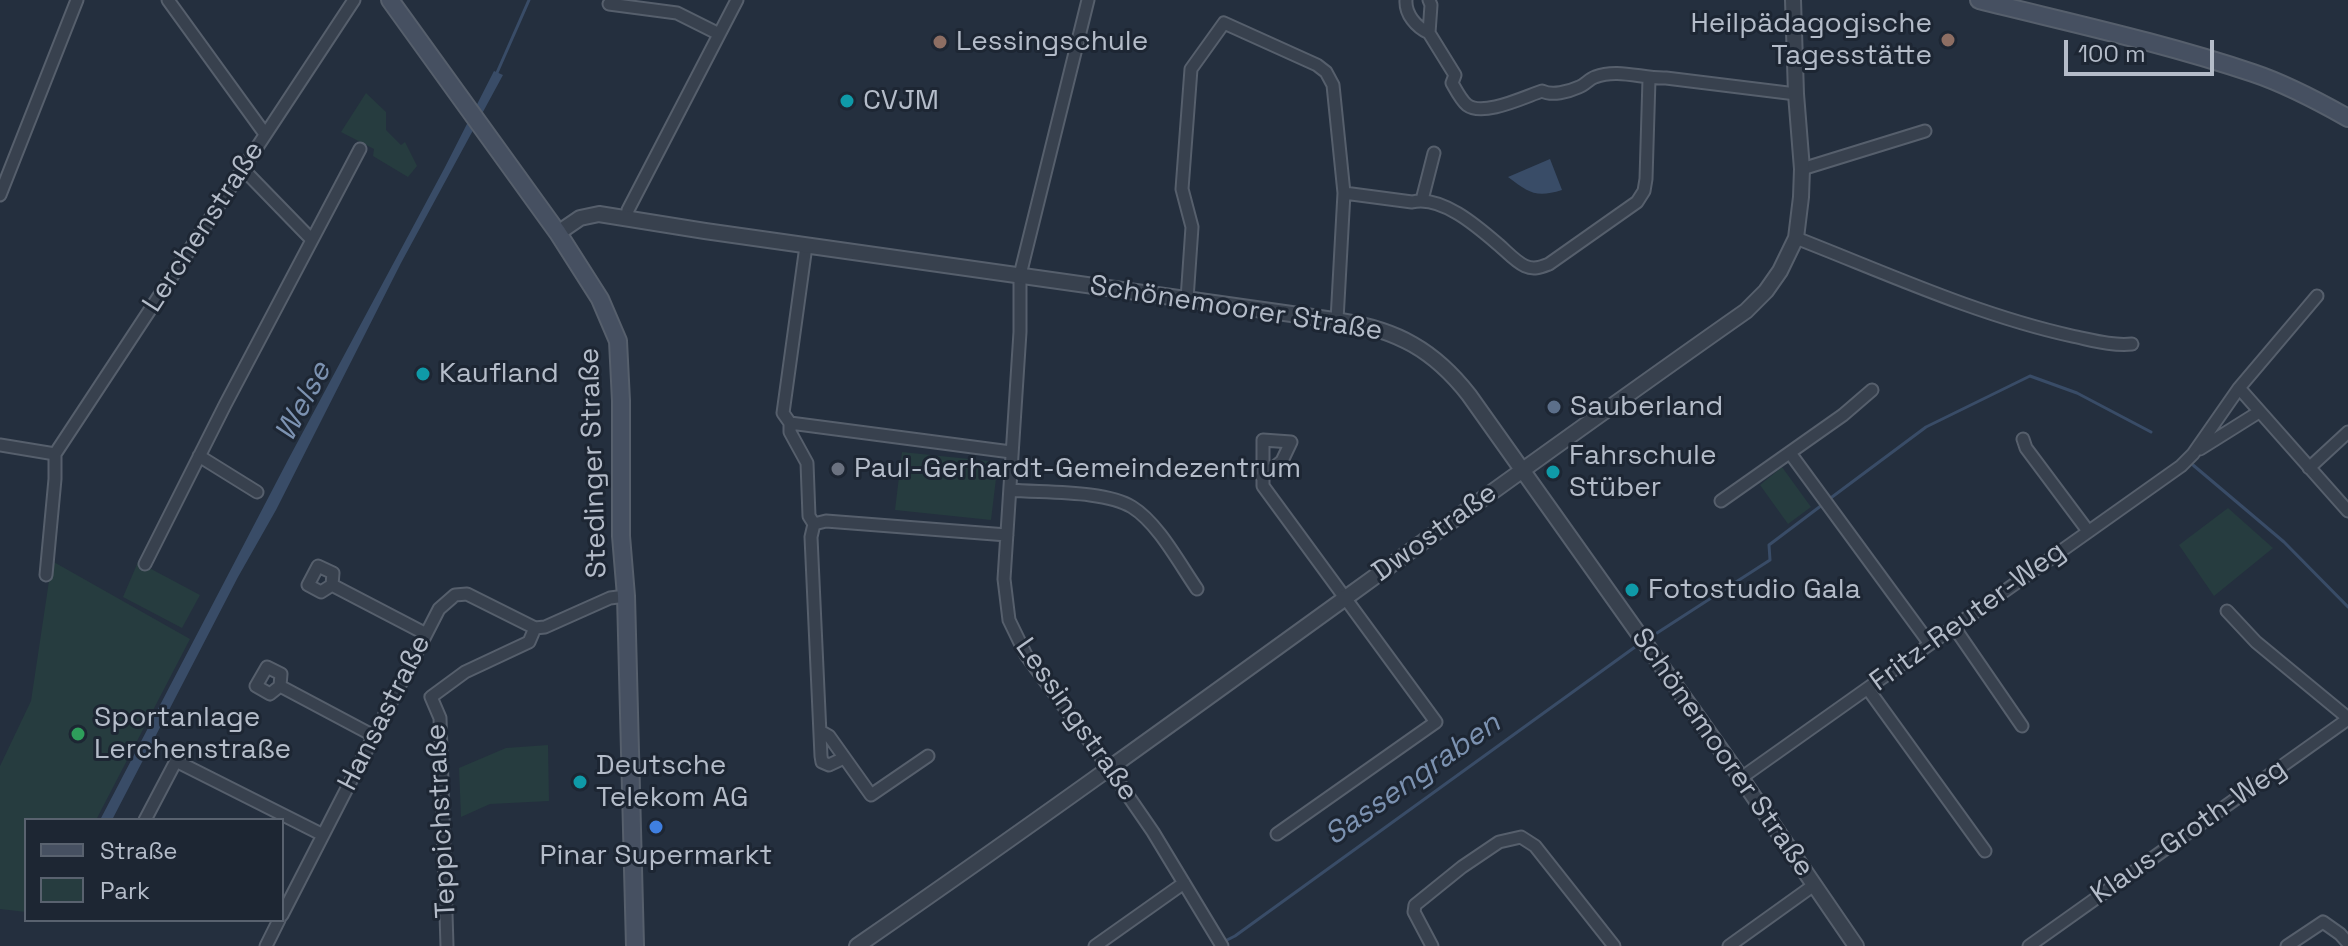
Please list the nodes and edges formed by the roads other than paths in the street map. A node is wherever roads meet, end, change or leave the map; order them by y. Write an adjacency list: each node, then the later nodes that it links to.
1 (77, 0): 24 (street)
2 (168, 0): 18 (street)
3 (354, 0): 18 (street, Lerchenstraße)
4 (390, 0): 27 (main road, Stedinger Straße)
5 (737, 0): 13 (street)
6 (1088, 0): 31 (street, Lessingstraße)
7 (1406, 0): 12 (street)
8 (1429, 0): 12 (street)
9 (1793, 0): 15 (street, Dwostraße)
10 (1979, 0): 16 (main road)
11 (609, 4): 13 (street)
12 (1429, 33): 14 (street)
13 (719, 34): 26 (street)
14 (1649, 79): 15 (street); 25 (street)
15 (1796, 94): 22 (street, Dwostraße)
16 (2348, 118)
17 (1925, 131): 22 (street)
18 (265, 134): 21 (street, Lerchenstraße)
19 (360, 149): 29 (street)
20 (1434, 153): 25 (street)
21 (243, 169): 29 (street); 45 (street, Lerchenstraße)
22 (1802, 169): 28 (street, Dwostraße)
23 (1344, 193): 25 (street); 33 (street); 34 (street)
24 (0, 195)
25 (1422, 200)
26 (627, 218): 27 (street, Schönemoorer Straße); 30 (street, Schönemoorer Straße)
27 (558, 233): 62 (main road, Stedinger Straße)
28 (1796, 238): 35 (street); 49 (street, Dwostraße)
29 (312, 240): 47 (street)
30 (806, 246): 31 (street, Schönemoorer Straße); 39 (street)
31 (1020, 275): 33 (street, Schönemoorer Straße); 43 (street, Lessingstraße)
32 (2317, 296): 36 (street)
33 (1187, 299): 34 (street, Schönemoorer Straße)
34 (1337, 320): 49 (street, Schönemoorer Straße)
35 (2132, 344)
36 (2239, 388): 38 (street); 46 (street)
37 (1872, 390): 44 (street)
38 (2259, 412): 46 (street); 48 (street)
39 (790, 423): 43 (street); 55 (street)
40 (2348, 432): 48 (street)
41 (2023, 439): 56 (street)
42 (0, 445): 45 (street)
43 (1011, 452): 51 (street, Lessingstraße)
44 (1790, 453): 53 (street); 68 (street)
45 (55, 454): 59 (street)
46 (2193, 454): 56 (street, Fritz-Reuter-Weg)
47 (199, 456): 52 (street); 58 (street)
48 (2309, 468): 54 (street)
49 (1523, 470): 63 (street, Dwostraße); 79 (street, Schönemoorer Straße)
50 (1262, 477): 63 (street)
51 (1010, 490): 57 (street, Lessingstraße); 61 (street)
52 (257, 492)
53 (1721, 501)
54 (2348, 511)
55 (814, 524): 57 (street); 74 (street)
56 (2088, 531): 65 (street, Fritz-Reuter-Weg)
57 (1007, 535): 78 (street, Lessingstraße)
58 (145, 564)
59 (46, 575)
60 (332, 585): 67 (street)
61 (1197, 589)
62 (626, 596): 66 (street, Hansastraße); 92 (main road, Stedinger Straße)
63 (1345, 598): 78 (street, Dwostraße); 81 (street)
64 (2227, 611): 72 (street)
65 (1954, 627): 68 (street, Fritz-Reuter-Weg); 73 (street)
66 (535, 628): 67 (street, Hansastraße); 71 (street, Hansastraße)
67 (426, 634): 75 (street, Hansastraße)
68 (1930, 644): 70 (street, Fritz-Reuter-Weg)
69 (280, 686): 75 (street)
70 (1868, 689): 79 (street, Fritz-Reuter-Weg); 83 (street)
71 (431, 697): 91 (street, Teppichstraße)
72 (2348, 718): 99 (street, Klaus-Groth-Weg)
73 (2022, 726)
74 (820, 731): 77 (street); 77 (street)
75 (374, 736): 82 (street, Hansastraße)
76 (928, 756): 77 (street)
77 (844, 758)
78 (1109, 768): 84 (street, Lessingstraße); 93 (street, Dwostraße)
79 (1741, 778): 85 (street, Schönemoorer Straße)
80 (146, 818): 82 (street)
81 (1277, 834)
82 (323, 835): 86 (street, Hansastraße)
83 (1985, 851)
84 (1184, 883): 88 (street, Lessingstraße); 94 (street)
85 (1814, 885): 97 (street); 98 (street, Schönemoorer Straße)
86 (284, 911)
87 (278, 922): 90 (street)
88 (1219, 941)
89 (2348, 943): 100 (street)
90 (266, 946)
91 (447, 946)
92 (635, 946)
93 (857, 946)
94 (1095, 946)
95 (1432, 946): 96 (street)
96 (1614, 946)
97 (1729, 946)
98 (1856, 946)
99 (2029, 946)
100 (2287, 946)

